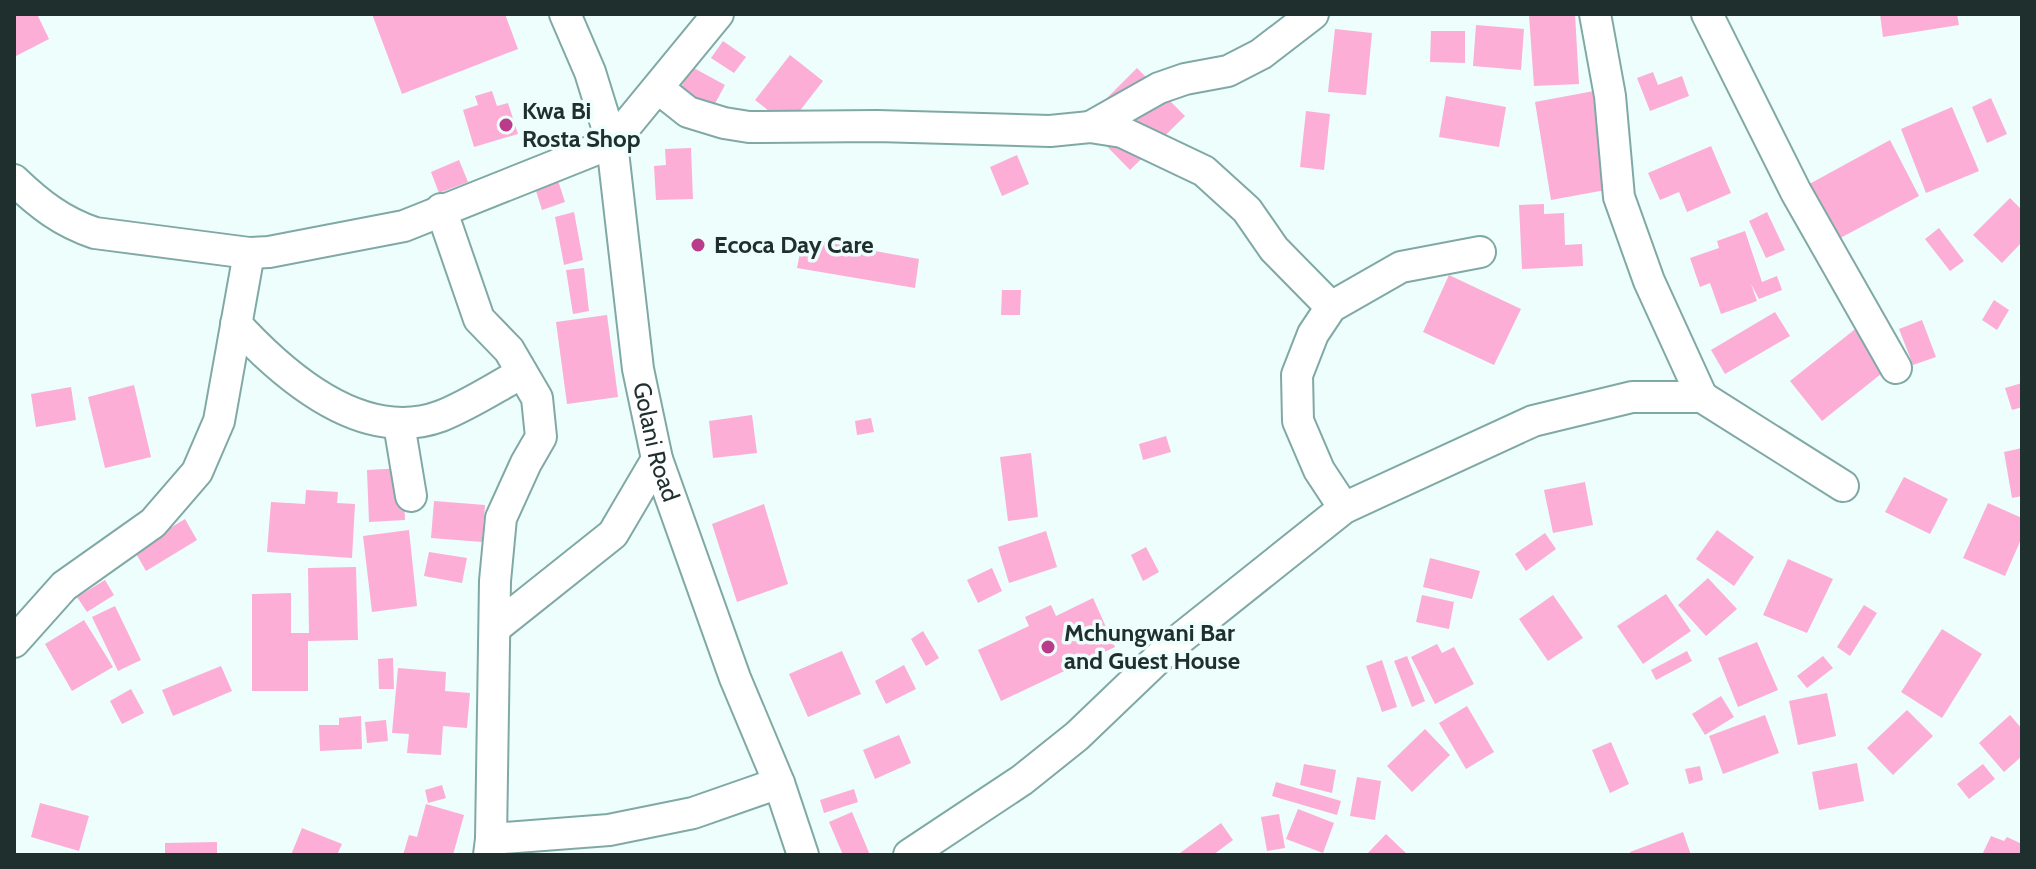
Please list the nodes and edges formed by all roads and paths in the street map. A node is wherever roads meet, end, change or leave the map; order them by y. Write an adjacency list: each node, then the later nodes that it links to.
1 (565, 14): 8 (street, Golani Road)
2 (718, 14): 6 (street)
3 (1313, 14): 7 (street)
4 (1595, 14): 17 (street)
5 (1707, 14): 15 (street)
6 (659, 89): 7 (street); 8 (street)
7 (1090, 127): 13 (street)
8 (612, 143): 10 (street); 19 (street, Golani Road)
9 (14, 180): 12 (street)
10 (441, 209): 12 (street); 16 (street)
11 (1480, 252): 13 (street)
12 (249, 253): 14 (street)
13 (1331, 307): 22 (street)
14 (236, 324): 18 (street); 24 (street)
15 (1896, 368)
16 (522, 373): 18 (street); 23 (street)
17 (1702, 397): 20 (street); 22 (street)
18 (399, 424): 21 (street)
19 (657, 459): 23 (street); 25 (street, Golani Road)
20 (1843, 486)
21 (411, 496)
22 (1344, 508): 28 (street)
23 (495, 628): 26 (street)
24 (14, 642)
25 (779, 783): 26 (street); 27 (street, Golani Road)
26 (490, 847)
27 (803, 855)
28 (909, 855)

